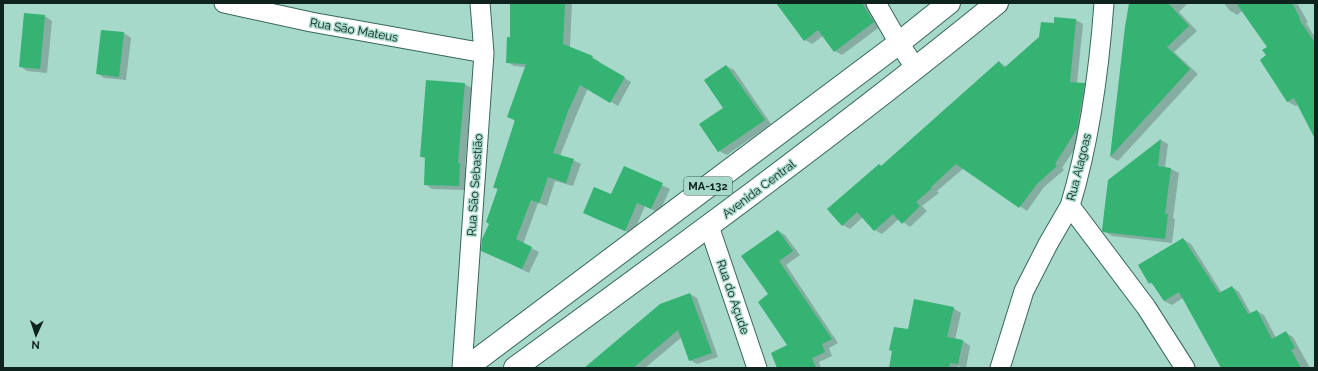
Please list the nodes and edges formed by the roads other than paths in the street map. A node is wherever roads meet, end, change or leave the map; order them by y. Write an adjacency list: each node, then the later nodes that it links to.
1 (224, 3): 8 (street, Rua São Mateus)
2 (480, 3): 8 (street, Rua São Sebastião)
3 (876, 3): 7 (street)
4 (949, 3): 7 (main road, MA-132)
5 (997, 3): 9 (main road, Avenida Central / MA-132)
6 (1104, 3): 10 (street, Rua Alagoas)
7 (899, 43): 9 (street); 13 (main road, MA-132)
8 (484, 53): 12 (street, Rua São Sebastião)
9 (916, 69): 11 (main road, Avenida Central / MA-132)
10 (1070, 206): 16 (street); 17 (street, Rua Alagoas)
11 (709, 226): 14 (main road, Avenida Central / MA-132); 15 (street, Rua do Açude)
12 (462, 368)
13 (466, 368)
14 (515, 368)
15 (757, 368)
16 (1000, 368)
17 (1185, 368)

